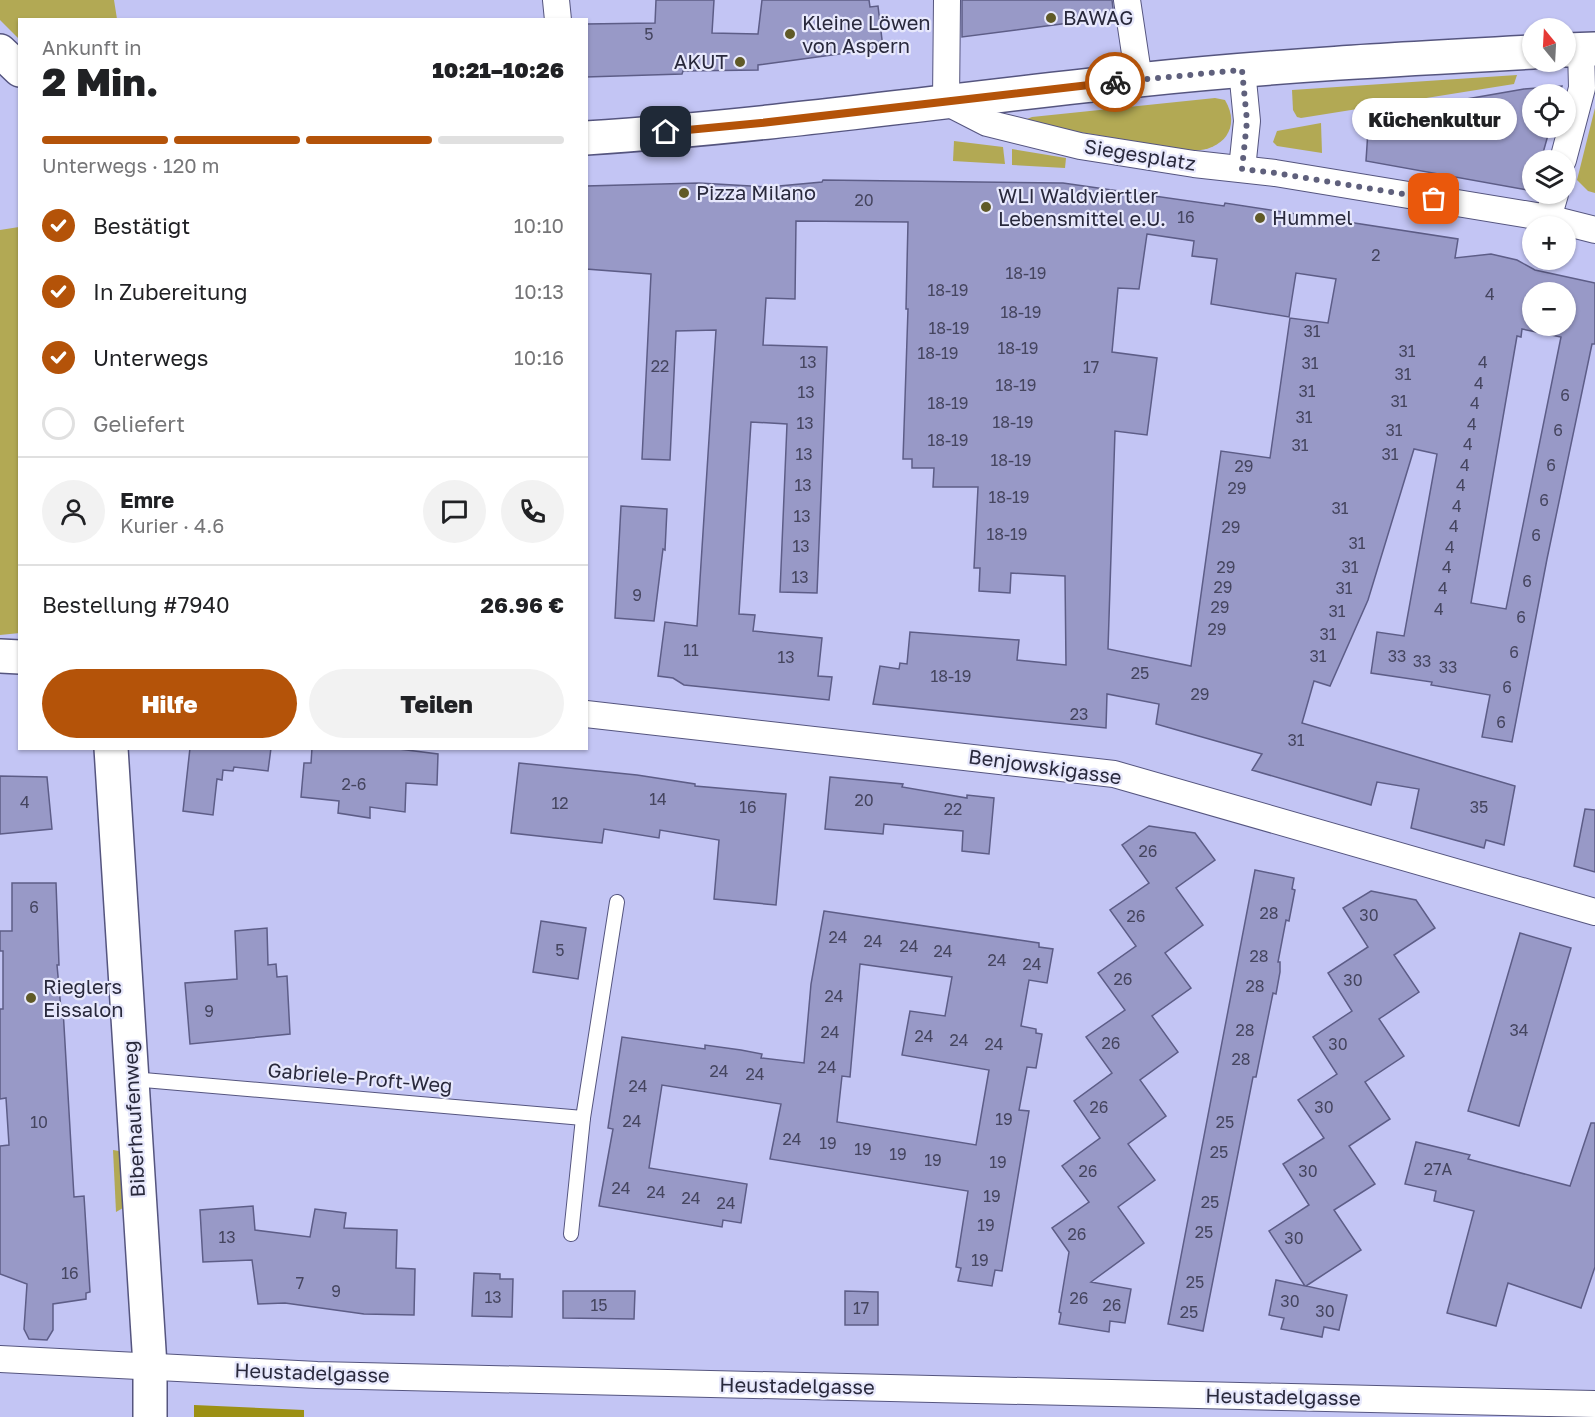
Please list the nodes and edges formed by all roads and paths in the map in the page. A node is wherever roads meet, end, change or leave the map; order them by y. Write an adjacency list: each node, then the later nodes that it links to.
1 (556, 0): 4 (street)
2 (947, 0): 11 (street)
3 (1127, 0): 10 (street)
4 (558, 18)
5 (1581, 49): 13 (street)
6 (0, 51): 8 (main road)
7 (1522, 53): 9 (main road)
8 (18, 68)
9 (1242, 70): 10 (main road); 14 (street)
10 (1139, 80): 11 (main road)
11 (946, 102): 12 (main road); 14 (street, Siegesplatz)
12 (588, 138)
13 (1566, 150)
14 (1242, 169): 15 (street, Siegesplatz)
15 (1551, 206): 16 (street, Siegesplatz)
16 (1595, 230)
17 (0, 656): 18 (main road)
18 (18, 657)
19 (588, 714): 22 (street, Benjowskigasse)
20 (111, 750): 23 (main road, Biberhaufenweg)
21 (616, 902): 24 (lane)
22 (1595, 912)
23 (132, 1079): 24 (lane, Gabriele-Proft-Weg); 27 (main road, Biberhaufenweg)
24 (583, 1118): 25 (lane)
25 (571, 1234)
26 (0, 1359): 27 (street, Heustadelgasse)
27 (150, 1366): 28 (street, Heustadelgasse); 29 (main road, Biberhaufenweg)
28 (1595, 1404)
29 (150, 1417)

